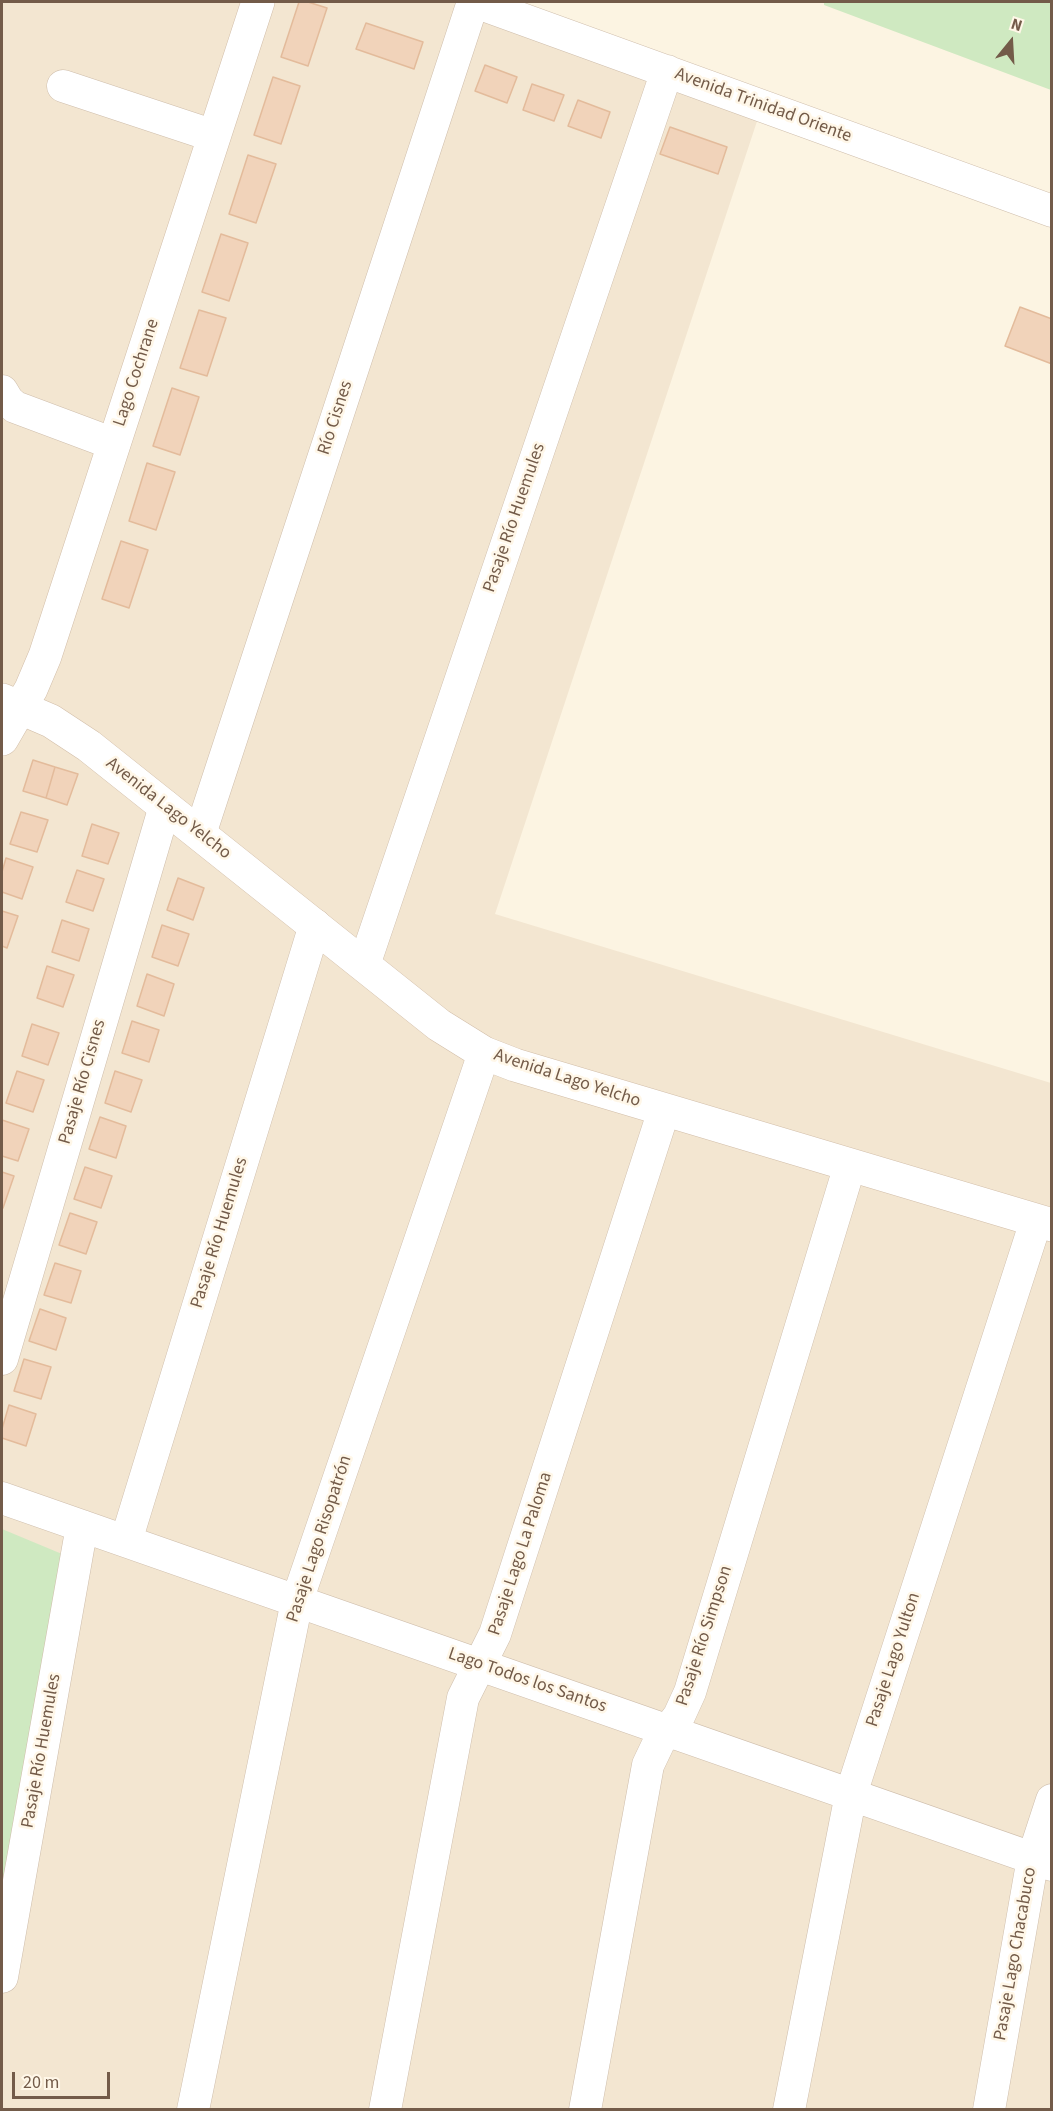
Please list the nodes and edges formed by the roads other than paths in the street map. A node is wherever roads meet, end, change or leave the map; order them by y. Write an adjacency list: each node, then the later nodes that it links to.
1 (258, 2): 5 (street, Lago Cochrane)
2 (474, 2): 3 (street, Avenida Trinidad Oriente); 12 (street, Río Cisnes)
3 (667, 71): 6 (street, Avenida Trinidad Oriente); 14 (street, Pasaje Río Huemules)
4 (63, 86): 5 (street)
5 (214, 136): 8 (street, Lago Cochrane)
6 (1052, 211)
7 (2, 391): 8 (street)
8 (114, 444): 9 (street, Lago Cochrane)
9 (11, 703): 10 (street, Lago Cochrane); 11 (street, Avenida Lago Yelcho)
10 (2, 739)
11 (165, 806): 12 (street, Avenida Lago Yelcho); 19 (street, Pasaje Río Cisnes)
12 (200, 834): 13 (street, Avenida Lago Yelcho)
13 (315, 925): 14 (street, Avenida Lago Yelcho); 22 (street, Pasaje Río Huemules)
14 (364, 964): 15 (street, Avenida Lago Yelcho)
15 (484, 1053): 16 (street, Avenida Lago Yelcho); 23 (street, Pasaje Lago Risopatrón)
16 (664, 1110): 17 (street, Avenida Lago Yelcho); 24 (street, Pasaje Lago La Paloma)
17 (850, 1165): 18 (street, Avenida Lago Yelcho); 25 (street, Pasaje Río Simpson)
18 (1044, 1223): 26 (street, Pasaje Lago Yulton)
19 (2, 1359)
20 (2, 1498): 21 (street, Lago Todos los Santos)
21 (82, 1526): 22 (street, Lago Todos los Santos); 29 (street, Pasaje Río Huemules)
22 (126, 1541): 23 (street, Lago Todos los Santos)
23 (297, 1601): 24 (street, Lago Todos los Santos); 30 (street, Pasaje Lago Risopatrón)
24 (479, 1665): 25 (street, Lago Todos los Santos); 31 (street, Pasaje Lago La Paloma)
25 (668, 1731): 26 (street, Lago Todos los Santos); 32 (street, Pasaje Río Simpson)
26 (851, 1794): 28 (street, Lago Todos los Santos); 33 (street, Pasaje Lago Yulton)
27 (1052, 1800): 28 (street, Pasaje Lago Chacabuco)
28 (1042, 1862): 34 (street, Pasaje Lago Chacabuco)
29 (2, 1977)
30 (193, 2109)
31 (385, 2109)
32 (585, 2109)
33 (789, 2109)
34 (989, 2109)

